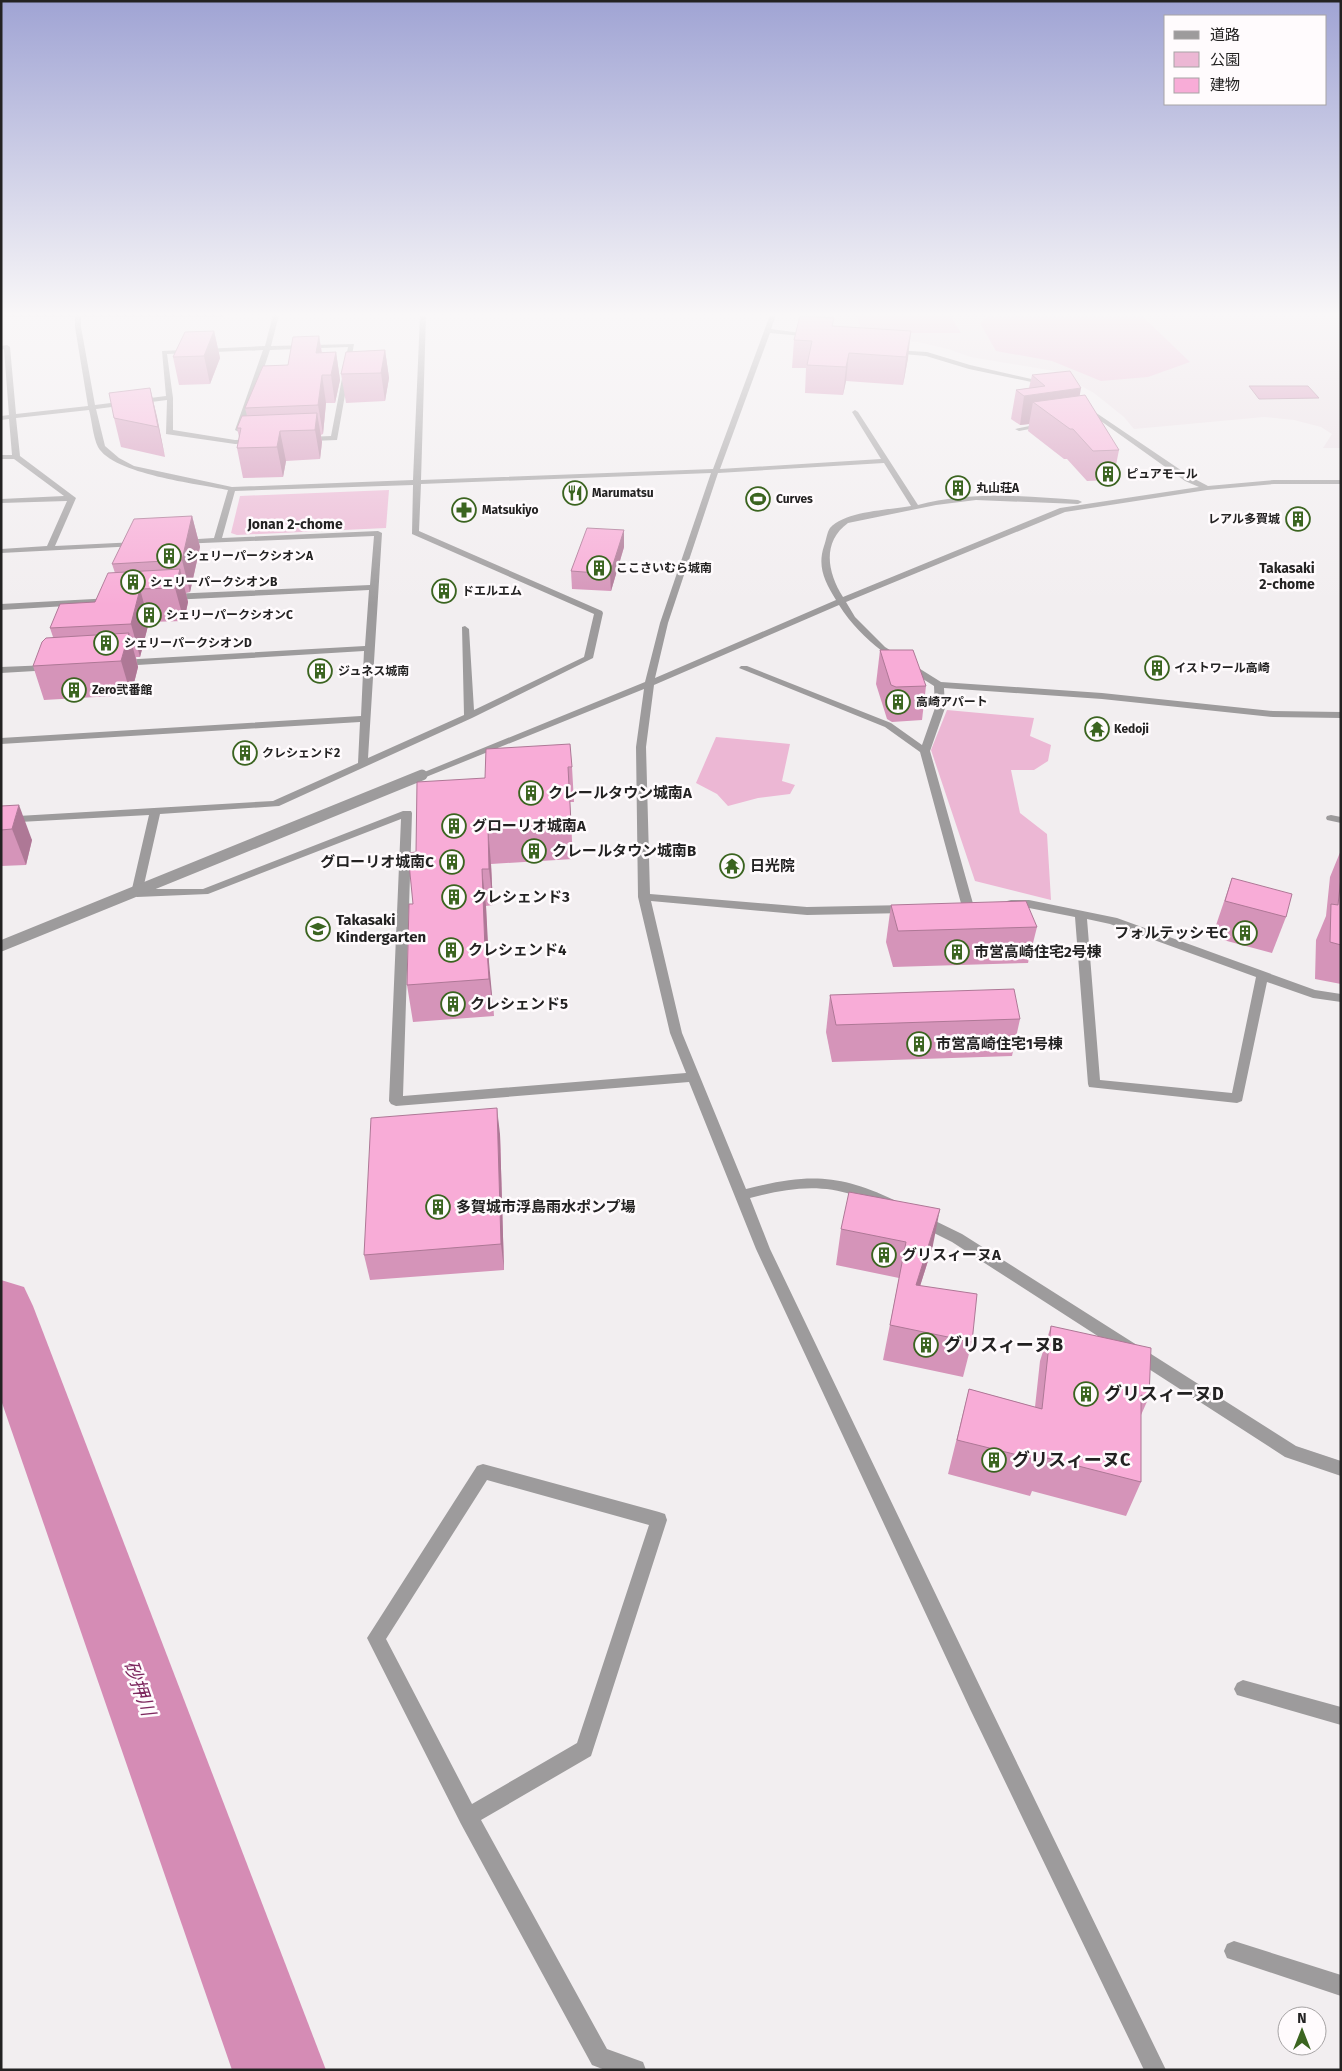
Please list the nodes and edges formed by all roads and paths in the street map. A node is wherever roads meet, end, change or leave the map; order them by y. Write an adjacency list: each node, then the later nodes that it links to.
1 (14, 412): 11 (street)
2 (60, 412): 11 (street)
3 (93, 412): 25 (street)
4 (170, 412): 17 (street)
5 (245, 412): 17 (street)
6 (339, 412): 17 (street)
7 (418, 412): 22 (street)
8 (738, 412): 21 (street)
9 (855, 412): 20 (street)
10 (1091, 412): 12 (street)
11 (14, 417): 13 (street); 19 (street)
12 (1098, 417): 14 (street); 24 (street)
13 (1, 418)
14 (1088, 418)
15 (1049, 424): 16 (street)
16 (1019, 428)
17 (235, 442)
18 (1, 457): 19 (street)
19 (16, 457): 26 (street)
20 (886, 460): 21 (street); 29 (street)
21 (716, 471): 22 (street); 46 (street)
22 (415, 482): 25 (street); 49 (street)
23 (1341, 482): 24 (street)
24 (1207, 488): 28 (street)
25 (232, 489): 30 (street)
26 (72, 498): 27 (street); 33 (street)
27 (1, 501)
28 (1098, 503): 29 (street); 38 (street)
29 (916, 508): 38 (street)
30 (217, 541): 31 (street); 35 (street)
31 (168, 543)
32 (148, 544): 33 (street)
33 (50, 548): 34 (street)
34 (1, 551)
35 (374, 587): 36 (street); 41 (street)
36 (166, 598)
37 (118, 600): 39 (street)
38 (840, 601): 46 (street); 47 (street)
39 (1, 607)
40 (464, 629): 49 (street)
41 (368, 648): 42 (street); 50 (street)
42 (115, 664)
43 (58, 667): 45 (street)
44 (744, 668): 52 (street)
45 (1, 670)
46 (649, 684): 56 (street); 61 (street, bridge)
47 (938, 685): 48 (street); 52 (street)
48 (1341, 715)
49 (469, 716): 53 (street)
50 (364, 719): 51 (street); 53 (street)
51 (1, 741)
52 (925, 751): 58 (street)
53 (363, 764): 54 (street)
54 (155, 812): 55 (street); 64 (street)
55 (1, 820)
56 (644, 896): 59 (street); 64 (street)
57 (1003, 905): 60 (street)
58 (968, 907)
59 (921, 908)
60 (1081, 914): 62 (street); 62 (street)
61 (1, 946)
62 (1262, 976): 63 (street)
63 (1341, 998)
64 (694, 1077): 65 (street)
65 (741, 1195): 66 (street); 73 (street)
66 (1341, 1469)
67 (1244, 1689): 68 (street)
68 (1341, 1716)
69 (468, 1817): 69 (street); 72 (street)
70 (1234, 1951): 71 (street)
71 (1341, 1986)
72 (635, 2070)
73 (1155, 2070)

